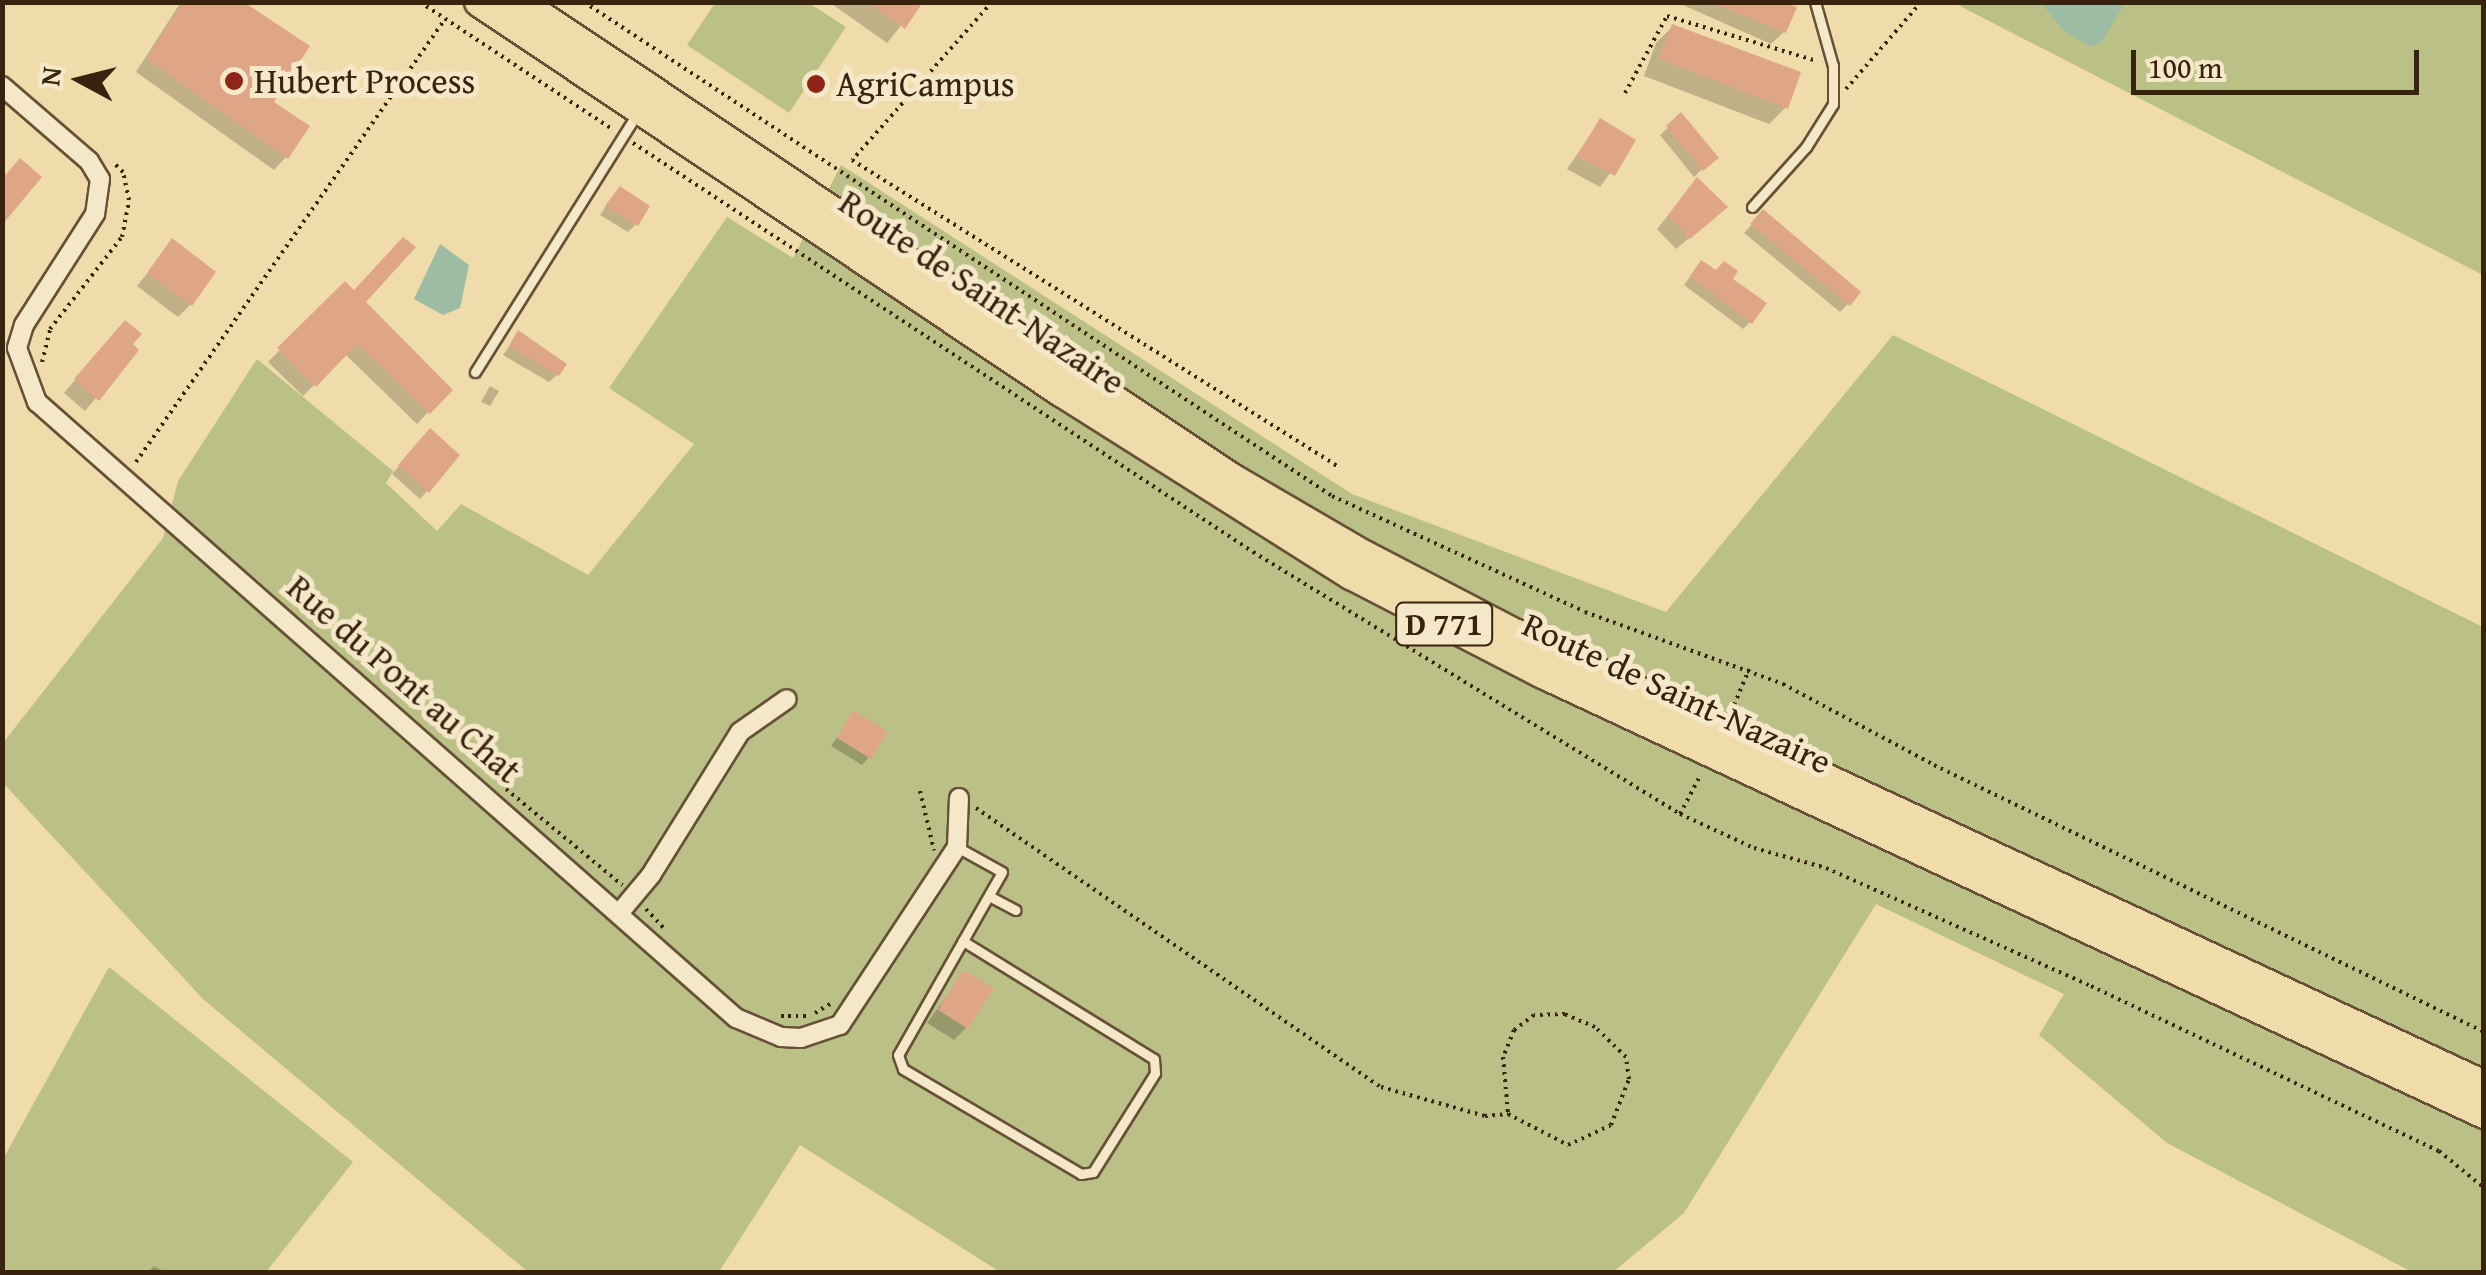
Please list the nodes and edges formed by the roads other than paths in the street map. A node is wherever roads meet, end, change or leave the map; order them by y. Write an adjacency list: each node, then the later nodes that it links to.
1 (479, 2): 5 (main road, Route de Saint-Nazaire / D 771)
2 (520, 2): 15 (main road, Route de Saint-Nazaire)
3 (1815, 2): 6 (lane)
4 (2, 86): 13 (street, Rue du Pont au Chat)
5 (639, 110): 7 (lane); 16 (main road, Route de Saint-Nazaire / D 771)
6 (1752, 207)
7 (475, 372)
8 (787, 699): 13 (street)
9 (959, 798): 10 (street, Rue du Pont au Chat)
10 (956, 847): 11 (lane); 13 (street, Rue du Pont au Chat)
11 (989, 896): 12 (lane); 14 (lane)
12 (1015, 910)
13 (621, 911)
14 (964, 940): 14 (lane)
15 (2484, 1084)
16 (2484, 1114)

